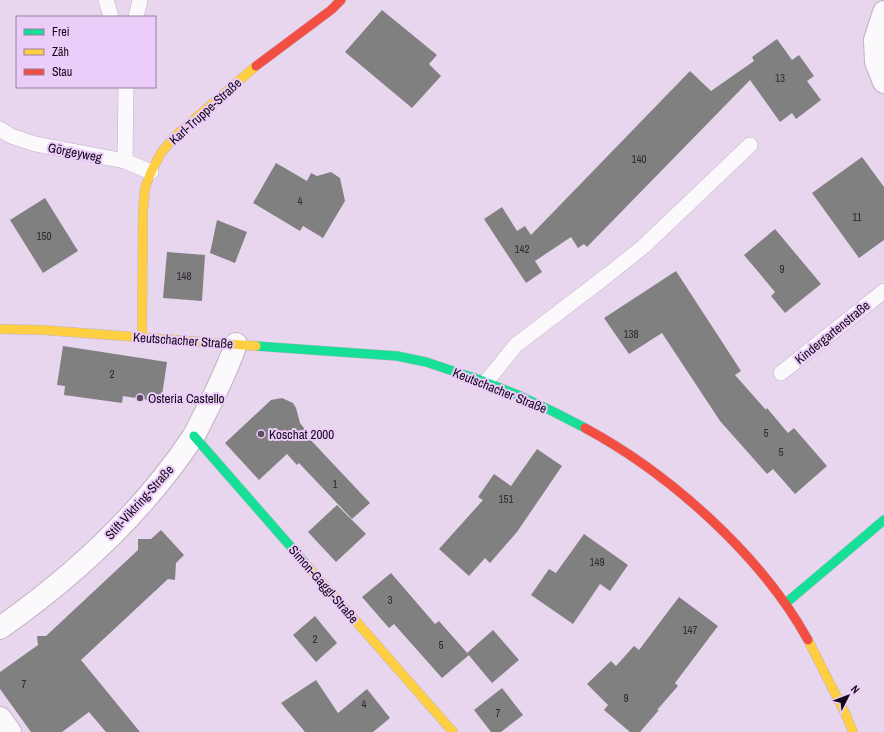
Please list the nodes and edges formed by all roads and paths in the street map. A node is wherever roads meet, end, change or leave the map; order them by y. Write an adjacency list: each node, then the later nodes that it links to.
1 (106, 0): 5 (lane)
2 (140, 0): 6 (lane)
3 (341, 0): 12 (main road, Karl-Truppe-Straße)
4 (884, 12): 7 (street)
5 (111, 16)
6 (136, 16)
7 (884, 82)
8 (126, 88): 11 (lane)
9 (0, 129): 11 (lane, Görgeyweg)
10 (750, 145): 18 (lane)
11 (125, 161): 12 (lane, Görgeyweg)
12 (151, 172): 15 (main road, Karl-Truppe-Straße)
13 (884, 290): 17 (lane, Kindergartenstraße)
14 (0, 329): 15 (main road, Keutschacher Straße)
15 (142, 337): 16 (main road, Keutschacher Straße)
16 (236, 344): 18 (main road, Keutschacher Straße); 19 (street, Stift-Viktring-Straße)
17 (781, 373)
18 (486, 382): 21 (main road, Keutschacher Straße)
19 (194, 436): 22 (street, Stift-Viktring-Straße); 25 (main road, Simon-Gaggl-Straße)
20 (884, 520): 21 (main road)
21 (786, 603): 26 (main road, Keutschacher Straße)
22 (0, 628)
23 (0, 718): 24 (street)
24 (10, 732)
25 (453, 732)
26 (853, 732)

